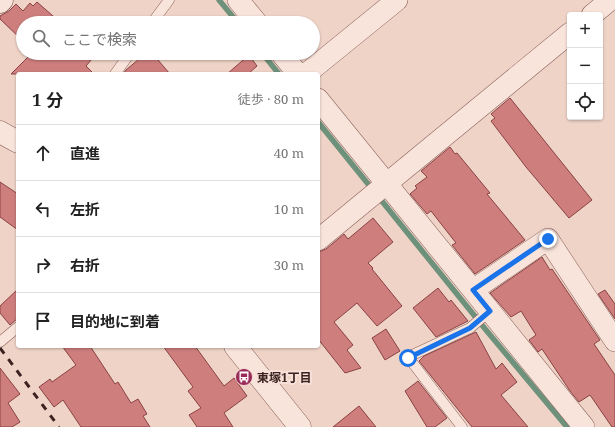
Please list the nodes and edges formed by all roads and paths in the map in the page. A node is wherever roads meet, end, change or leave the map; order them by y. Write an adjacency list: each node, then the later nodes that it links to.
1 (169, 0): 6 (lane)
2 (238, 0): 7 (street)
3 (397, 0): 13 (street)
4 (610, 0): 5 (street)
5 (596, 12)
6 (157, 16)
7 (251, 16)
8 (567, 35): 17 (street)
9 (125, 60): 11 (lane)
10 (287, 60): 12 (street)
11 (116, 72)
12 (296, 72)
13 (308, 72)
14 (320, 102): 17 (street)
15 (0, 132): 16 (street)
16 (16, 141)
17 (386, 184): 18 (street); 19 (street)
18 (320, 238)
19 (473, 290): 20 (street); 22 (street)
20 (490, 311): 26 (lane); 27 (street)
21 (16, 329): 23 (lane)
22 (615, 341)
23 (0, 342)
24 (237, 348): 25 (street)
25 (300, 427)
26 (462, 427)
27 (584, 427)

